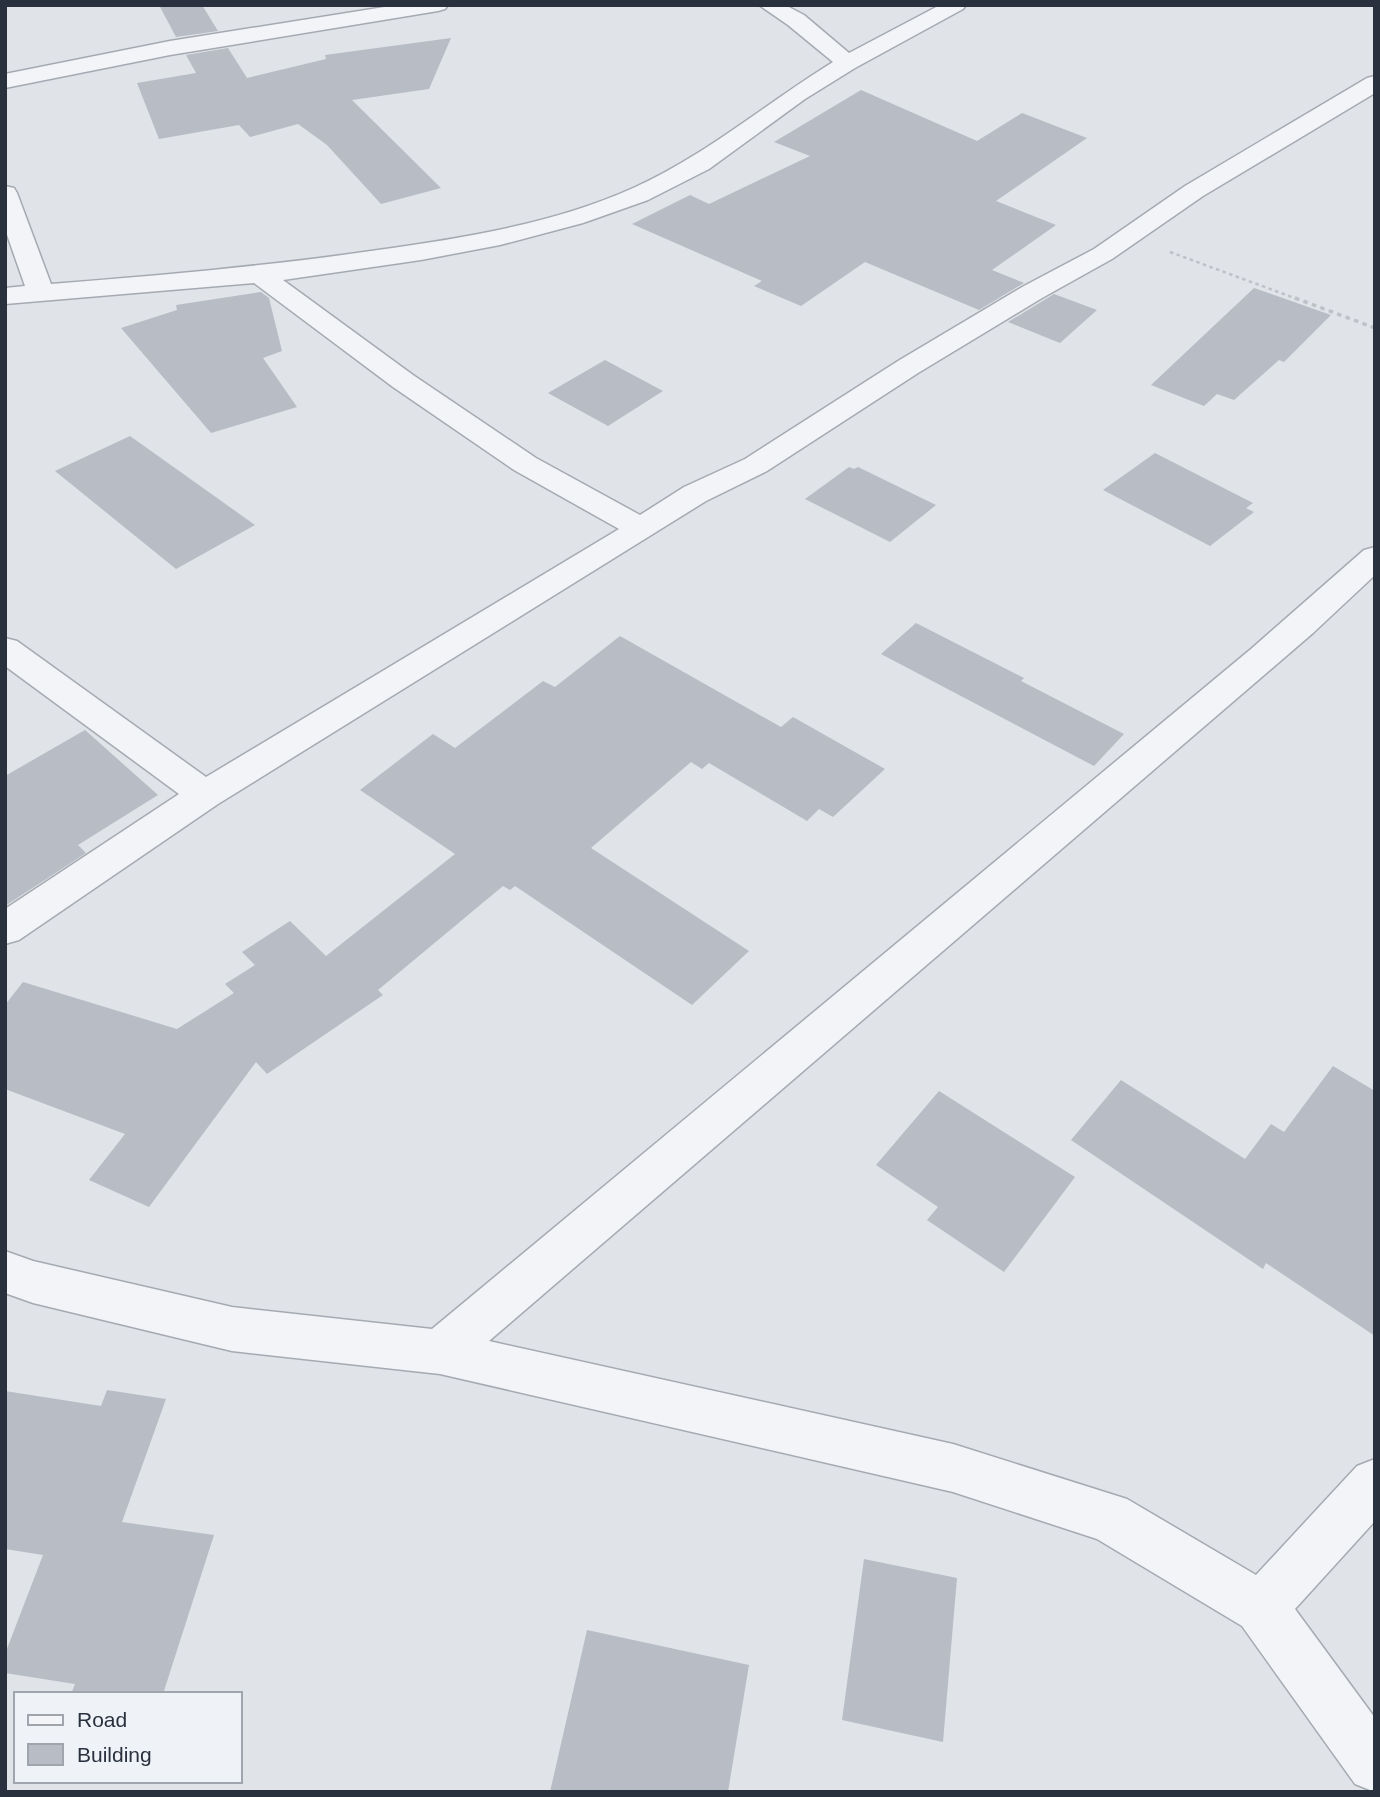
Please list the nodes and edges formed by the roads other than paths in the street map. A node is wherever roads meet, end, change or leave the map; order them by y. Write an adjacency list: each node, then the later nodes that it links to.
1 (438, 5): 4 (street)
2 (769, 5): 5 (street)
3 (957, 5): 5 (street)
4 (342, 13): 6 (street)
5 (847, 63): 9 (street)
6 (5, 81)
7 (1375, 83): 12 (street)
8 (5, 193): 10 (street)
9 (260, 275): 10 (street); 12 (street)
10 (40, 291): 11 (street)
11 (5, 296)
12 (639, 527): 15 (street)
13 (1375, 557): 18 (street)
14 (5, 649): 15 (street)
15 (205, 795): 16 (street)
16 (5, 929)
17 (5, 1272): 18 (street)
18 (440, 1352): 20 (street)
19 (1375, 1484): 20 (street)
20 (1261, 1607): 21 (street)
21 (1375, 1764)

